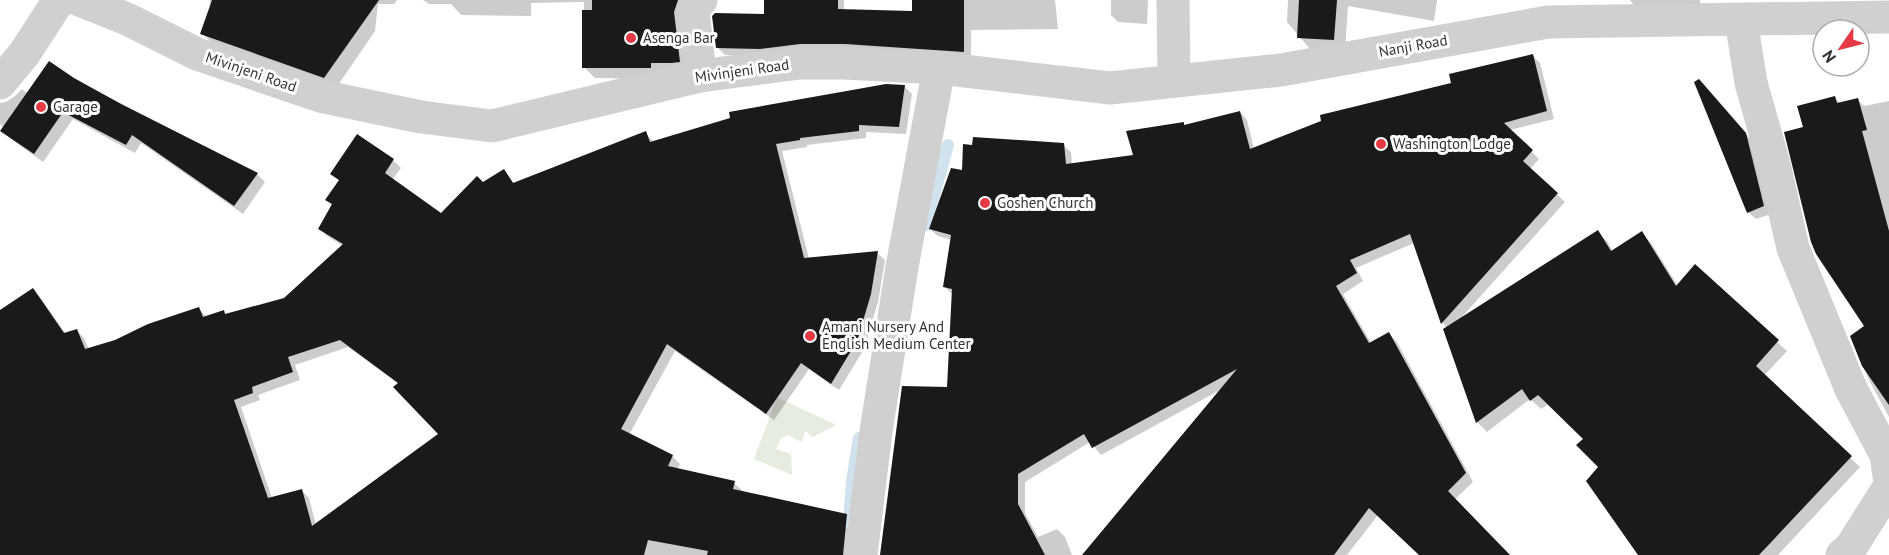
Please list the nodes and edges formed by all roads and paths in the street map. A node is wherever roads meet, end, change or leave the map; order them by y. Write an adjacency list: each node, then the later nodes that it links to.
1 (59, 0): 11 (street)
2 (79, 0): 9 (street, Mivinjeni Road)
3 (701, 0): 9 (street)
4 (1173, 0): 10 (street)
5 (1548, 11): 7 (street, Nanji Road); 10 (street, Nanji Road)
6 (1889, 17): 7 (street, Nanji Road)
7 (1741, 20): 12 (street)
8 (939, 68): 9 (street, Mivinjeni Road); 10 (street, Nanji Road); 14 (street)
9 (700, 76)
10 (1174, 81)
11 (0, 83)
12 (1889, 476)
13 (1889, 487): 15 (street)
14 (861, 555)
15 (1842, 555)

